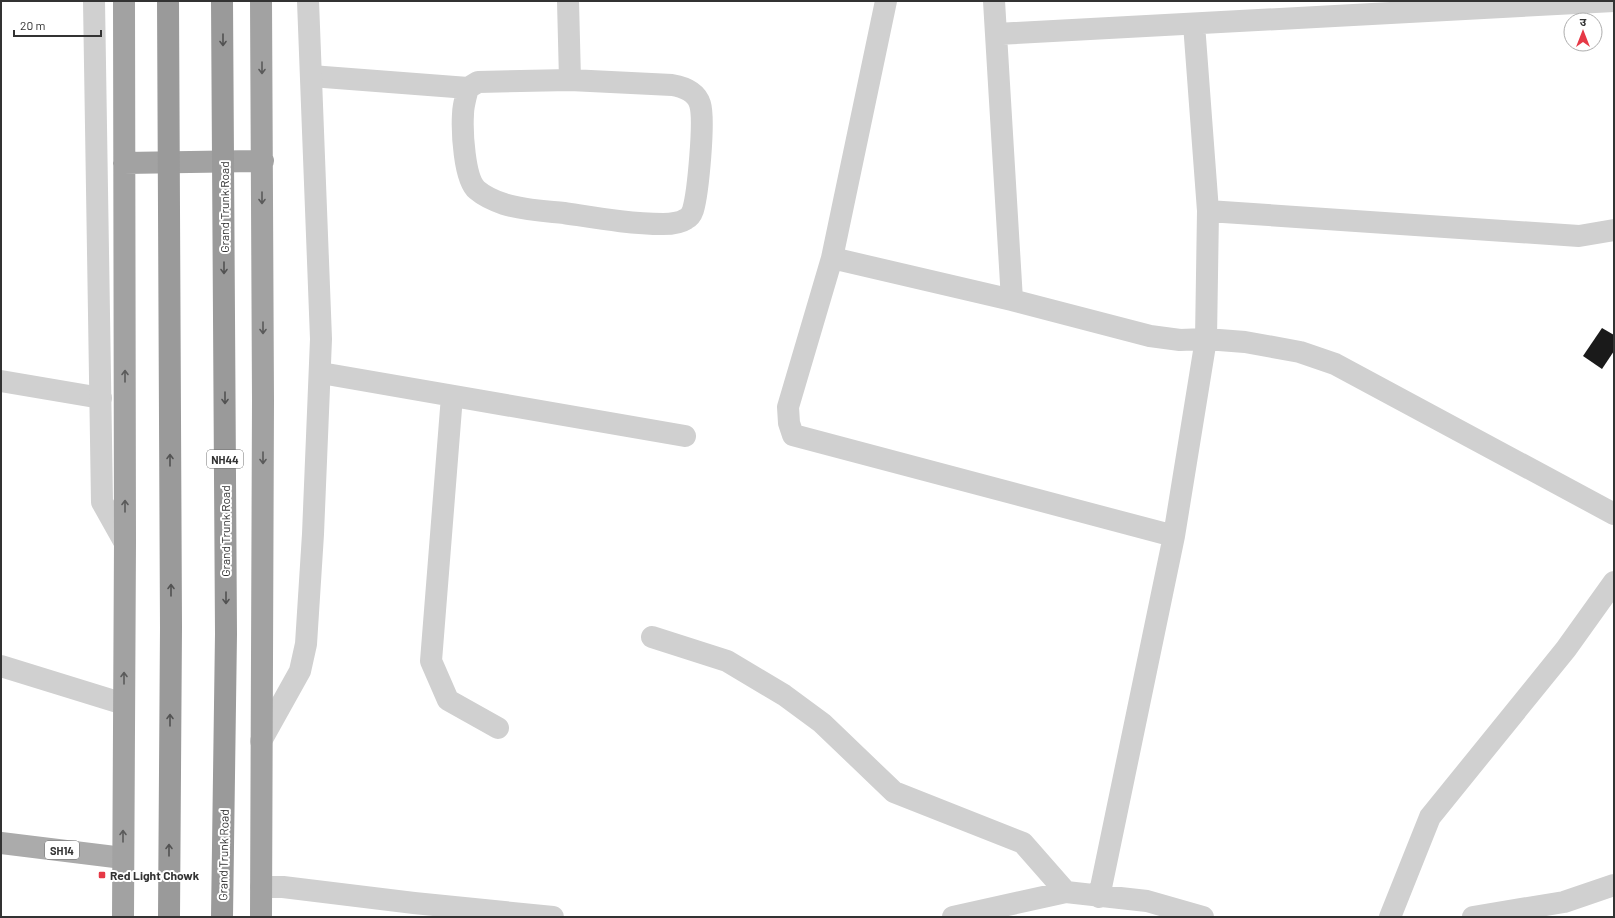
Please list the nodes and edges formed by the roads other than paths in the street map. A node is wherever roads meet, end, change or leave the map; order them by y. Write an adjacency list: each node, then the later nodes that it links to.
1 (94, 1): 26 (street)
2 (124, 1): 17 (highway)
3 (168, 1): 45 (highway, one-way to 3, bridge)
4 (222, 1): 46 (highway, Grand Trunk Road / NH44, one-way to 46, bridge)
5 (261, 1): 16 (highway, one-way to 16)
6 (308, 1): 13 (street)
7 (568, 1): 14 (street)
8 (886, 1): 20 (street)
9 (994, 1): 12 (street)
10 (1614, 1): 11 (street)
11 (1194, 24): 12 (street); 18 (street)
12 (997, 34): 21 (street)
13 (311, 76): 15 (street); 23 (street)
14 (570, 80): 15 (street); 15 (street)
15 (468, 88)
16 (263, 161): 17 (highway); 36 (highway, one-way to 36)
17 (124, 162): 30 (highway, one-way to 17)
18 (1208, 211): 19 (street); 22 (street)
19 (1614, 230)
20 (832, 258): 21 (street); 29 (street)
21 (1012, 300): 22 (street)
22 (1206, 339): 28 (street); 29 (street)
23 (321, 374): 25 (street); 36 (street)
24 (1, 381): 26 (street)
25 (452, 396): 27 (street); 35 (street)
26 (101, 398): 30 (street)
27 (685, 436)
28 (1614, 514)
29 (1174, 536): 42 (street)
30 (125, 543): 34 (highway, one-way to 30)
31 (1614, 582): 50 (street)
32 (652, 637): 41 (street)
33 (1, 666): 34 (street)
34 (124, 704): 38 (highway, one-way to 34)
35 (498, 728)
36 (261, 741): 40 (highway)
37 (1, 843): 38 (main road, SH14)
38 (123, 858): 44 (highway)
39 (1614, 885): 51 (street)
40 (260, 887): 47 (highway); 48 (street)
41 (1066, 892): 42 (street); 49 (street)
42 (1099, 896): 43 (street)
43 (1192, 915)
44 (123, 917)
45 (169, 917)
46 (222, 917)
47 (261, 917)
48 (553, 917)
49 (953, 917)
50 (1390, 917)
51 (1473, 917)

